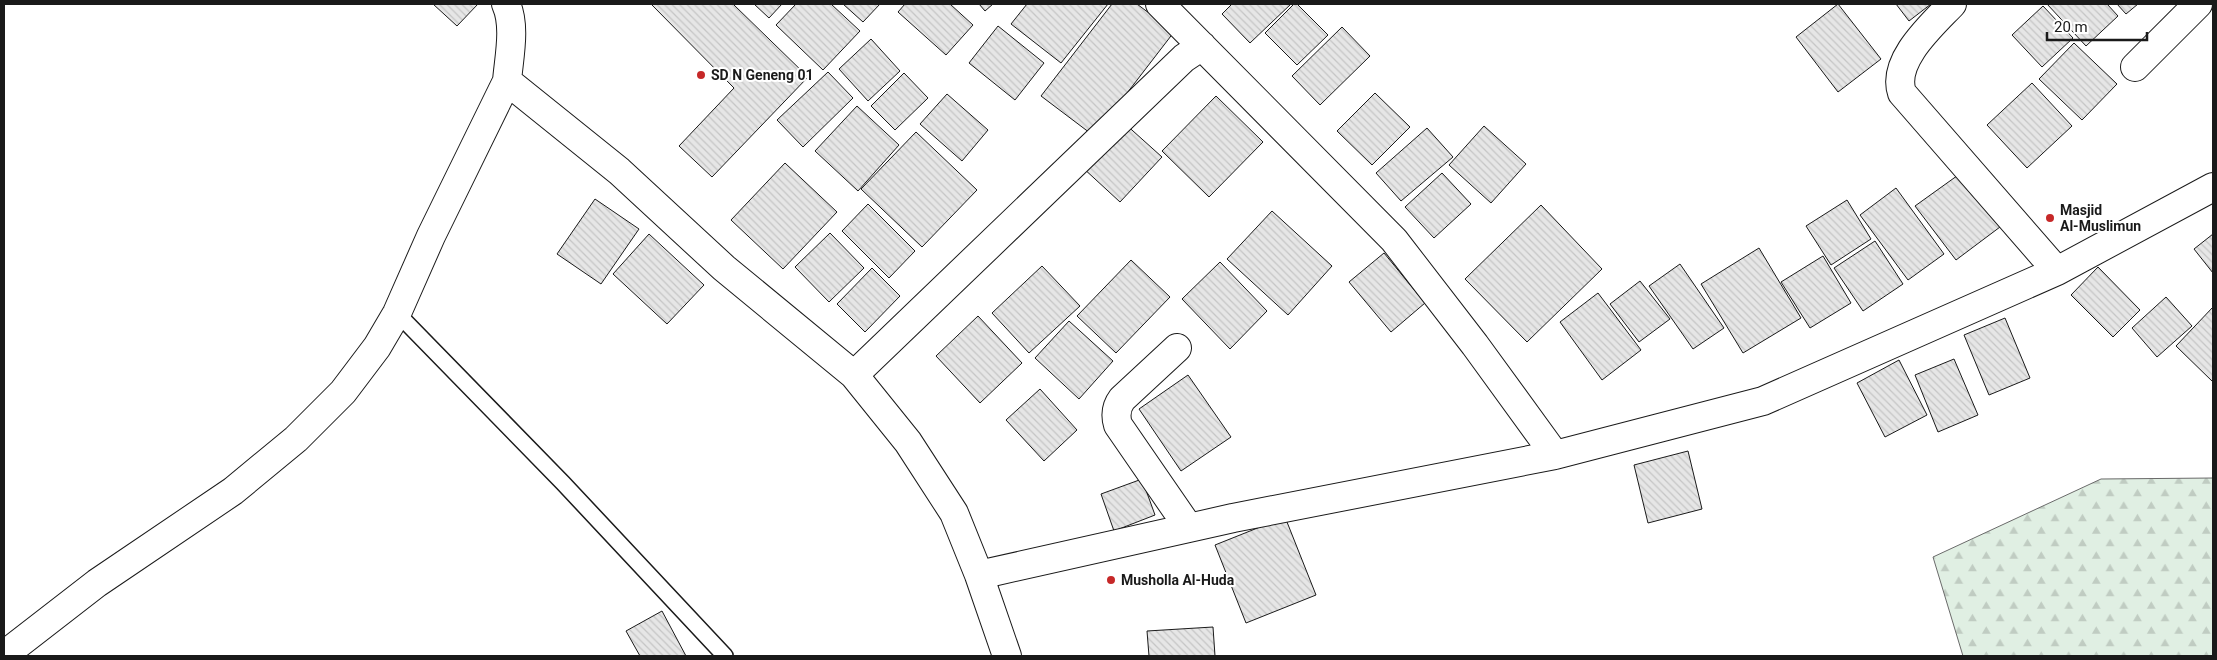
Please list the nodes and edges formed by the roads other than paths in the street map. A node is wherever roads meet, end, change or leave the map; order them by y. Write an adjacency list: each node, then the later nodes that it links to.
1 (506, 4): 7 (street)
2 (1160, 4): 5 (street)
3 (1952, 4): 9 (street)
4 (2198, 4): 6 (street)
5 (1202, 46): 12 (street); 13 (street)
6 (2135, 67)
7 (507, 81): 10 (street); 12 (street)
8 (2213, 187): 9 (street)
9 (2057, 271): 13 (street)
10 (397, 312): 16 (street); 17 (lane)
11 (1177, 348): 14 (street)
12 (854, 375): 15 (street)
13 (1554, 455): 14 (street)
14 (1189, 528): 15 (street)
15 (979, 574): 18 (street)
16 (4, 655)
17 (725, 656)
18 (1006, 656)

